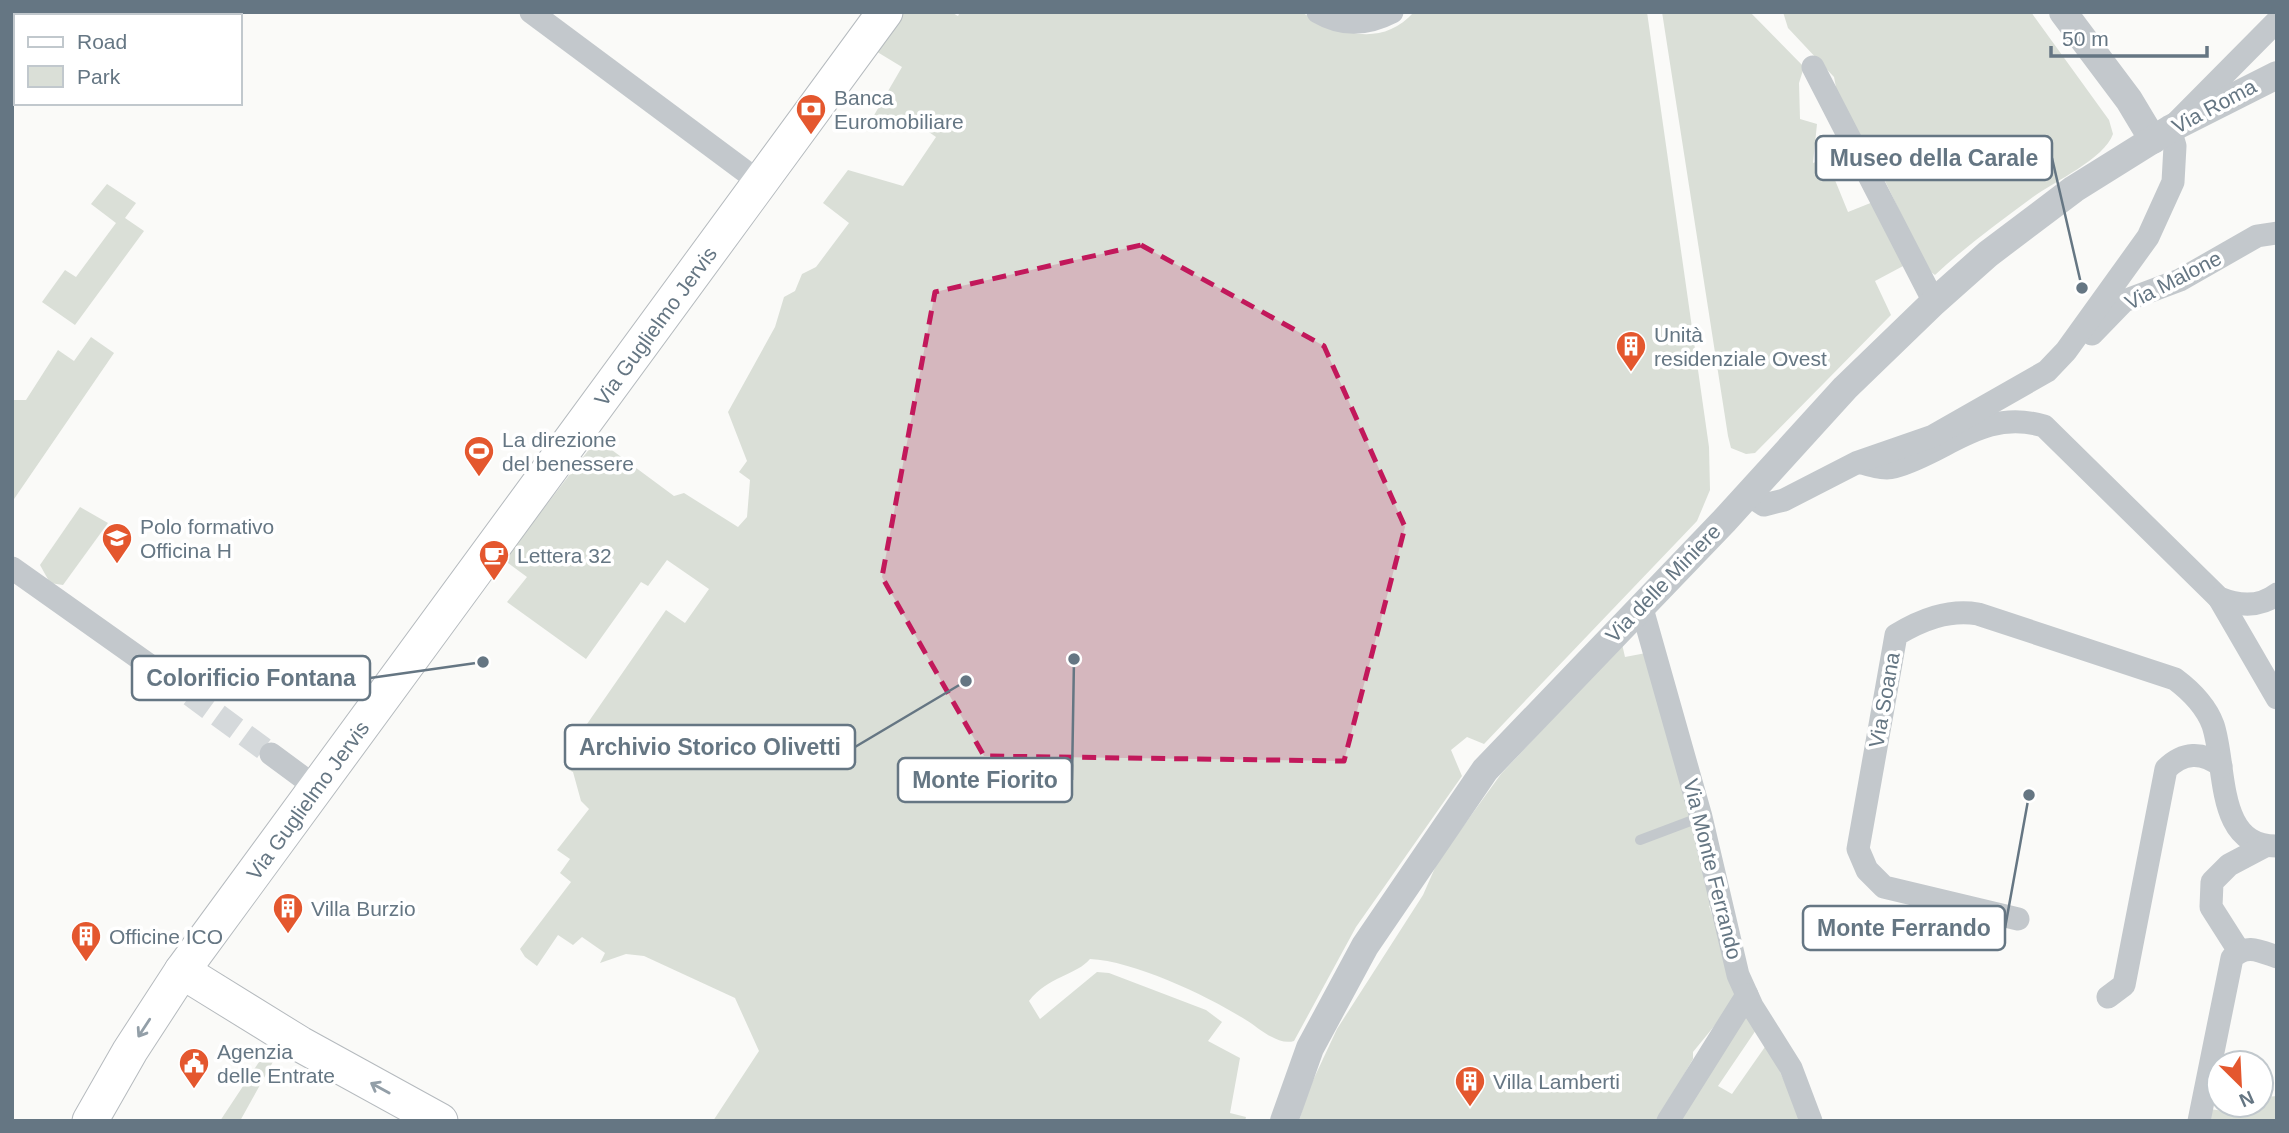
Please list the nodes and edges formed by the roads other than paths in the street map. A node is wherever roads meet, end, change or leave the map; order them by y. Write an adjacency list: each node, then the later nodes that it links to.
1 (531, 12): 10 (street)
2 (885, 12): 10 (main road, Via Guglielmo Jervis)
3 (1318, 12): 4 (street)
4 (1392, 12)
5 (2063, 12): 9 (street)
6 (2277, 21): 9 (street)
7 (1813, 67): 12 (street)
8 (2277, 75): 9 (street, Via Roma)
9 (2161, 134): 12 (street, Via delle Miniere); 13 (street)
10 (761, 183): 24 (main road, Via Guglielmo Jervis)
11 (2277, 233): 13 (street, Via Malone)
12 (1934, 302): 15 (street, Via delle Miniere)
13 (2047, 371): 14 (street)
14 (1858, 462): 15 (street); 18 (street)
15 (1747, 494): 19 (street, Via delle Miniere)
16 (12, 568): 20 (street)
17 (2277, 594): 18 (street)
18 (2219, 598): 21 (street)
19 (1641, 605): 25 (street, Via Monte Ferrando); 36 (street, Via delle Miniere)
20 (163, 675)
21 (2277, 698)
22 (271, 754): 24 (street)
23 (2221, 766): 27 (street, Via Soana); 28 (street, Via Soana); 33 (street)
24 (317, 788): 31 (main road, Via Guglielmo Jervis)
25 (1702, 817): 26 (lane); 32 (street, Via Monte Ferrando)
26 (1640, 840)
27 (2271, 846): 29 (street, Via Soana)
28 (2018, 919)
29 (2239, 951): 30 (street); 39 (street)
30 (2277, 957)
31 (182, 971): 34 (main road, Via Guglielmo Jervis, one-way to 34); 35 (main road, one-way to 31)
32 (1747, 995): 37 (street); 38 (street, Via Monte Ferrando)
33 (2108, 997)
34 (90, 1121)
35 (440, 1121)
36 (1284, 1121)
37 (1668, 1121)
38 (1811, 1121)
39 (2199, 1121)

